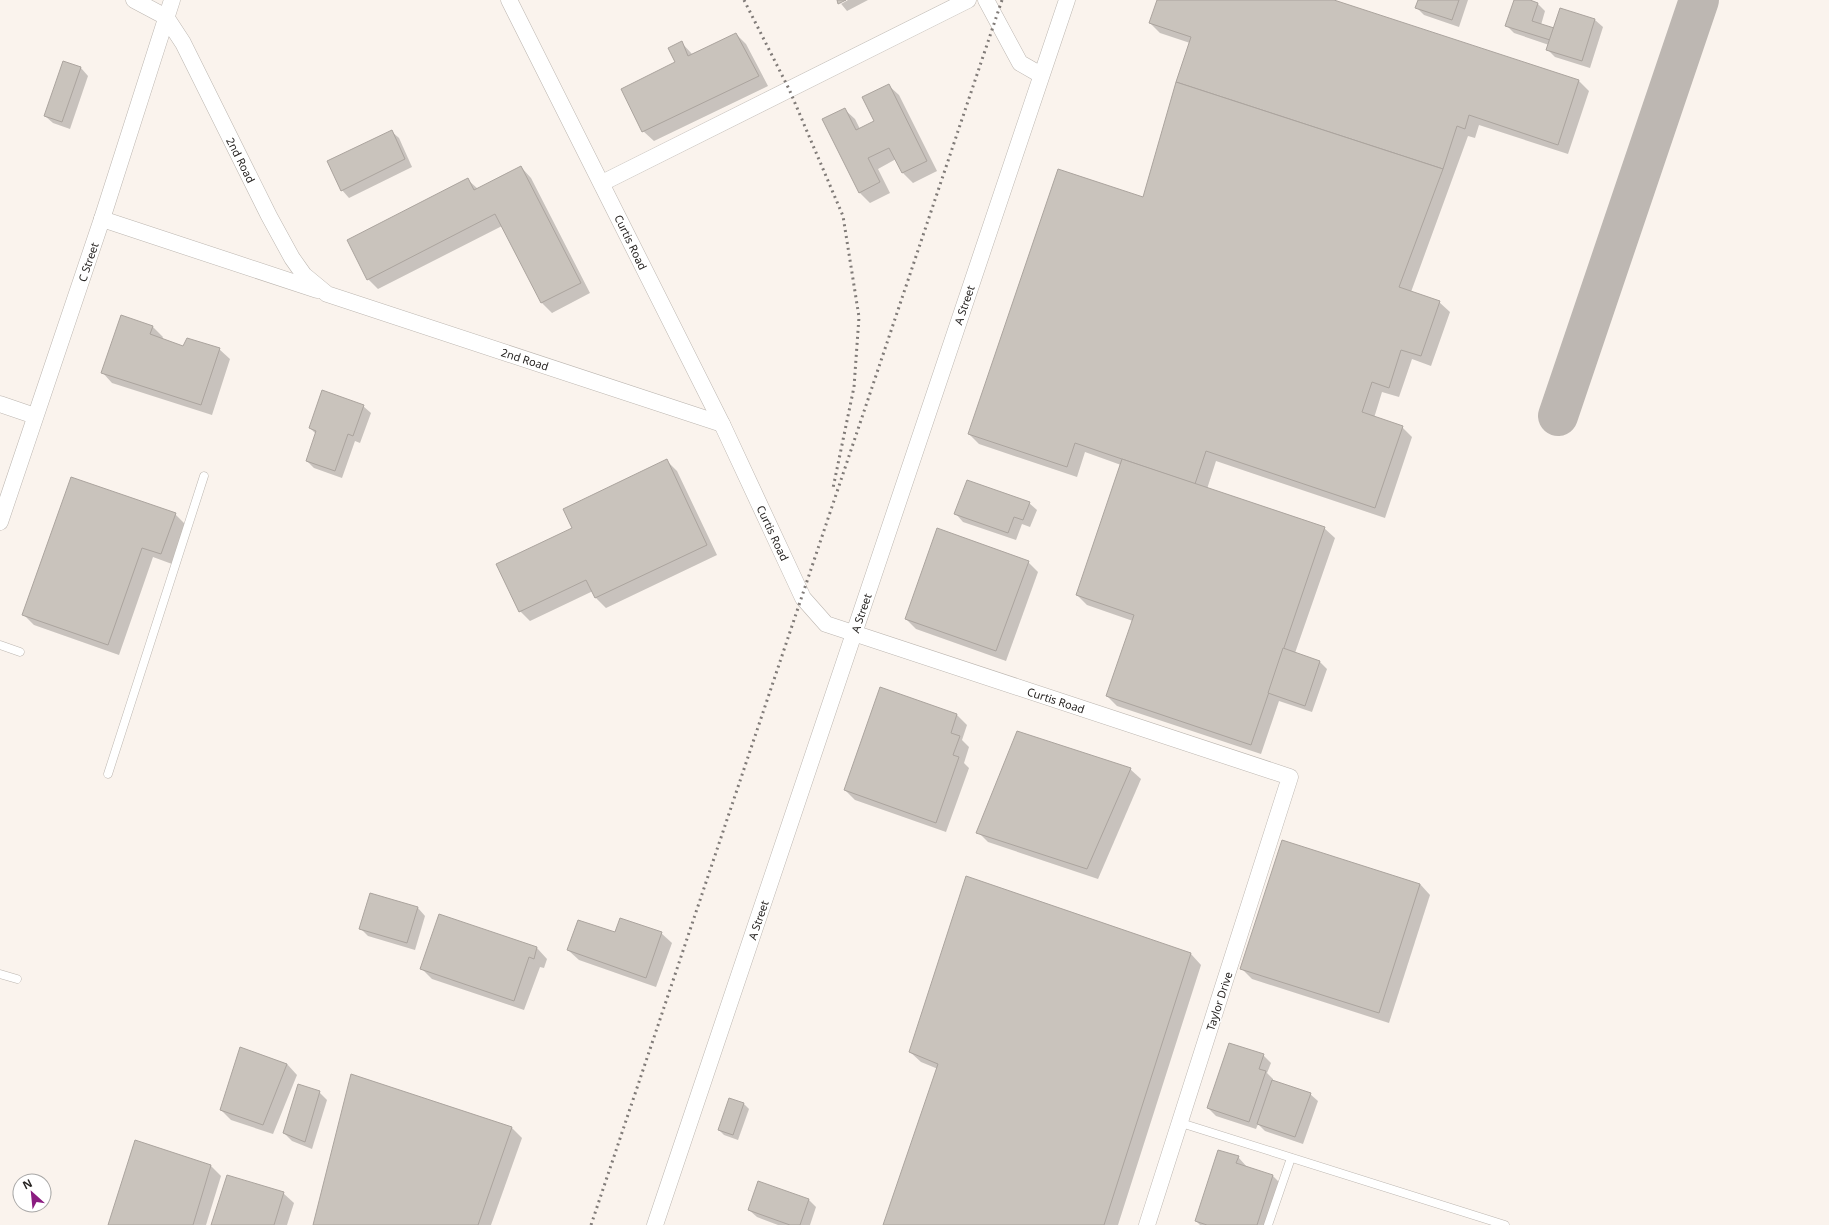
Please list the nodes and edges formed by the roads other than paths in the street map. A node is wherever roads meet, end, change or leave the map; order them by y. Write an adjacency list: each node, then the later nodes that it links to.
1 (134, 0): 7 (street)
2 (172, 0): 7 (street, C Street)
3 (509, 0): 9 (street, Curtis Road)
4 (968, 0): 9 (street)
5 (986, 0): 8 (street)
6 (1067, 0): 8 (street, A Street)
7 (166, 17): 10 (street, C Street); 11 (street, 2nd Road)
8 (1041, 75): 17 (street, A Street)
9 (602, 183): 14 (street, Curtis Road)
10 (102, 219): 11 (street, 2nd Road); 13 (street, C Street)
11 (328, 294): 14 (street, 2nd Road)
12 (0, 404): 13 (street)
13 (35, 416): 16 (street, C Street)
14 (722, 424): 17 (street, Curtis Road)
15 (204, 476): 20 (lane)
16 (0, 522)
17 (854, 634): 21 (street, Curtis Road); 26 (street, A Street)
18 (0, 645): 19 (lane)
19 (20, 652)
20 (108, 774)
21 (1290, 777): 24 (street, Taylor Drive)
22 (0, 974): 23 (lane)
23 (17, 979)
24 (1181, 1123): 25 (lane); 27 (street, Taylor Drive)
25 (1291, 1158): 28 (lane); 29 (lane)
26 (655, 1225)
27 (1147, 1225)
28 (1268, 1225)
29 (1505, 1225)

